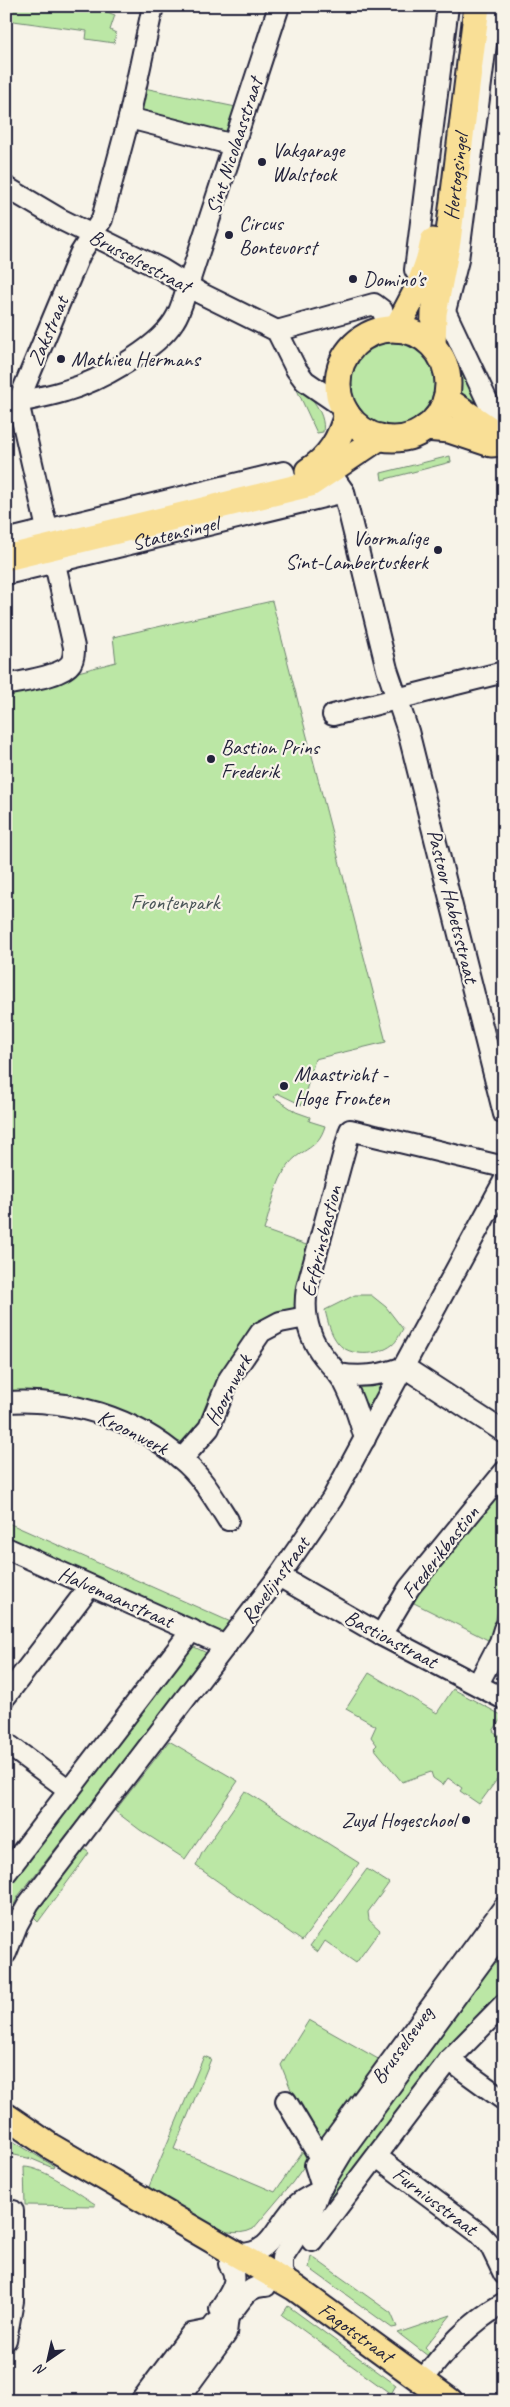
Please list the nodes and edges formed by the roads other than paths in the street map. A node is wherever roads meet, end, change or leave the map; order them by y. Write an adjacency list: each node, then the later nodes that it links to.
1 (153, 6): 7 (street, Zakstraat)
2 (448, 6): 11 (street, Hertogsingel)
3 (462, 6): 11 (main road, Hertogsingel)
4 (477, 6): 11 (main road, Hertogsingel)
5 (491, 6): 11 (street, Hertogsingel)
6 (276, 7): 8 (street, Sint Nicolaasstraat)
7 (129, 118): 8 (street); 10 (street, Zakstraat)
8 (234, 145): 12 (street, Sint Nicolaasstraat)
9 (6, 186): 10 (street, Brusselsestraat)
10 (93, 236): 12 (street, Brusselsestraat); 17 (street, Zakstraat)
11 (436, 284): 13 (main road, Hertogsingel); 15 (main road, Hertogsingel); 19 (street)
12 (188, 285): 14 (street, Brusselsestraat); 17 (street, Sint Nicolaasstraat)
13 (393, 329): 14 (street); 15 (main road); 18 (main road)
14 (277, 331): 18 (street)
15 (433, 346): 16 (main road)
16 (446, 399): 20 (main road); 22 (main road)
17 (12, 403): 27 (street)
18 (345, 411): 21 (main road); 25 (main road)
19 (498, 418)
20 (425, 428): 21 (main road); 23 (main road)
21 (380, 437): 24 (main road, Statensingel)
22 (504, 439)
23 (504, 443)
24 (337, 482): 25 (main road, Statensingel); 27 (street, Statensingel); 32 (street, Pastoor Habetsstraat)
25 (288, 490): 27 (main road, Statensingel)
26 (6, 540): 27 (street, Statensingel)
27 (51, 546): 28 (main road, Statensingel); 29 (street, Statensingel); 31 (street)
28 (6, 558)
29 (6, 574)
30 (504, 672): 32 (street)
31 (6, 684)
32 (397, 698): 33 (street); 34 (street, Pastoor Habetsstraat)
33 (333, 715)
34 (496, 1042): 35 (street, Pastoor Habetsstraat)
35 (504, 1114)
36 (504, 1168): 38 (street, Erfprinsbastion)
37 (504, 1182): 39 (street, Ravelijnstraat)
38 (306, 1317): 40 (street, Erfprinsbastion); 44 (street, Hoornwerk)
39 (404, 1367): 40 (street); 42 (street); 43 (street, Ravelijnstraat)
40 (339, 1374): 43 (street, Erfprinsbastion)
41 (6, 1402): 44 (street, Kroonwerk)
42 (504, 1432)
43 (365, 1439): 48 (street, Ravelijnstraat)
44 (182, 1459): 46 (street, Kroonwerk)
45 (504, 1472): 52 (street, Frederikbastion)
46 (228, 1520)
47 (7, 1550): 49 (street, Halvemaanstraat)
48 (279, 1576): 52 (street, Bastionstraat); 53 (street, Ravelijnstraat)
49 (90, 1586): 51 (street, Halvemaanstraat); 55 (street)
50 (504, 1629): 54 (street)
51 (192, 1630): 53 (street, Halvemaanstraat); 58 (street)
52 (381, 1635): 54 (street, Bastionstraat)
53 (226, 1646): 62 (street, Ravelijnstraat)
54 (478, 1684): 56 (street, Bastionstraat)
55 (6, 1696)
56 (504, 1699)
57 (6, 1743): 58 (street)
58 (69, 1790): 59 (street)
59 (6, 1874)
60 (504, 1907): 70 (street, Brusselseweg)
61 (504, 1931): 72 (street, Brusselseweg)
62 (6, 1952)
63 (504, 2004): 64 (street)
64 (449, 2060): 66 (street); 69 (street)
65 (286, 2100): 70 (street)
66 (504, 2100)
67 (6, 2116): 71 (main road)
68 (6, 2132): 71 (main road)
69 (377, 2157): 75 (street); 78 (street, Furniusstraat)
70 (320, 2158): 72 (street)
71 (108, 2188): 77 (main road, Fagotstraat)
72 (320, 2189): 73 (street, Brusselseweg)
73 (305, 2209): 75 (street); 77 (street, Brusselseweg); 79 (street, Brusselseweg)
74 (9, 2211): 82 (street)
75 (332, 2214): 76 (street)
76 (312, 2241)
77 (234, 2259): 79 (main road, Fagotstraat); 81 (street)
78 (504, 2274)
79 (272, 2279): 81 (street); 83 (main road, Fagotstraat)
80 (504, 2303): 83 (street)
81 (218, 2324): 84 (street); 85 (street); 86 (street)
82 (6, 2340)
83 (422, 2391): 87 (main road, Fagotstraat)
84 (140, 2401)
85 (159, 2401)
86 (177, 2401)
87 (450, 2401)

